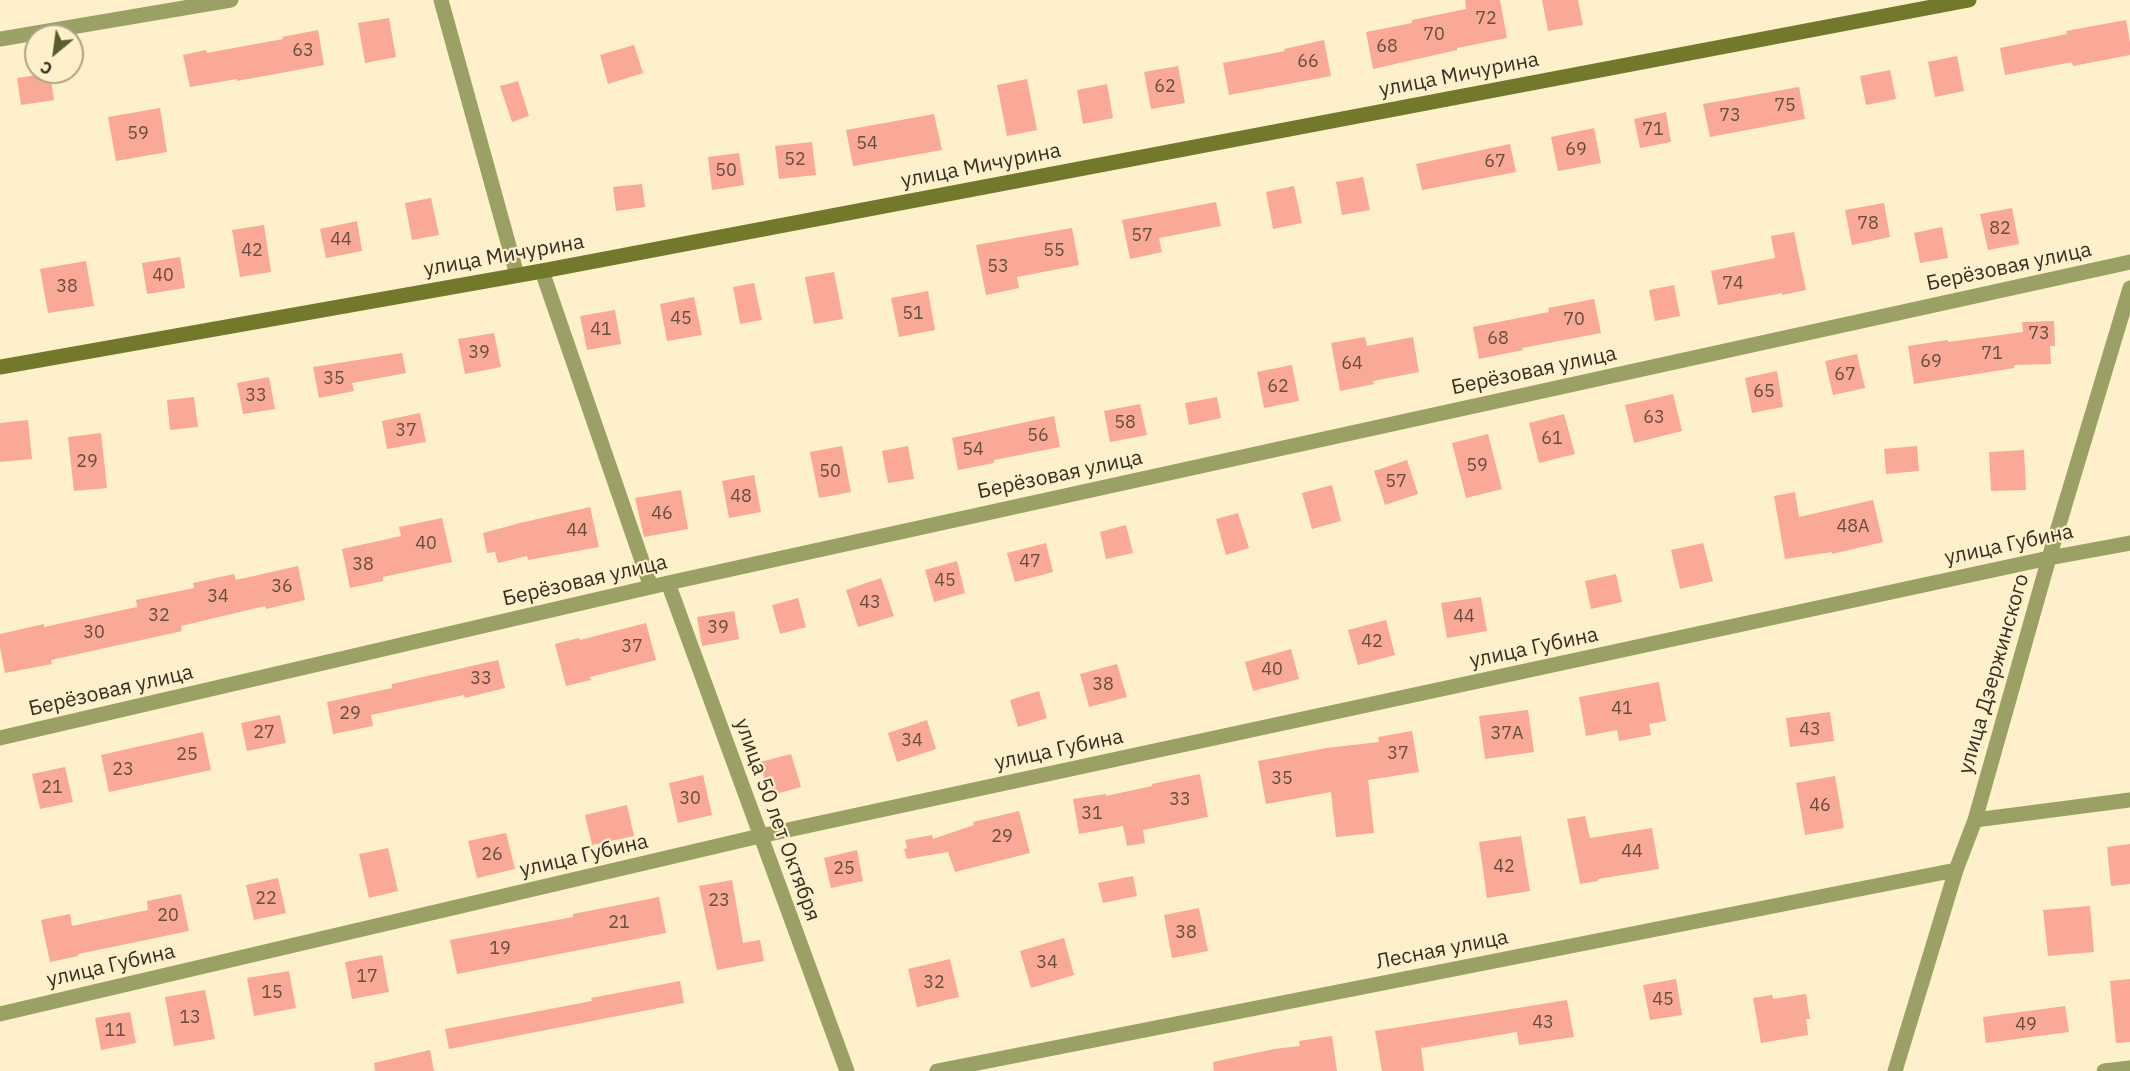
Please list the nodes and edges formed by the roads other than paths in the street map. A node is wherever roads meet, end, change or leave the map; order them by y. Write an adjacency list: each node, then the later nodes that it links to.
1 (231, 0): 4 (street)
2 (441, 0): 7 (street)
3 (1969, 0): 6 (street, улица Мичурина)
4 (0, 39)
5 (2130, 262): 12 (street, Берёзовая улица)
6 (542, 271): 7 (street, улица Мичурина); 13 (street)
7 (517, 275): 9 (street, улица Мичурина)
8 (2130, 288): 11 (street, улица Дзержинского)
9 (0, 367)
10 (2130, 543): 11 (street, улица Губина)
11 (2049, 558): 16 (street, улица Дзержинского); 17 (street, улица Губина)
12 (668, 583): 13 (street, Берёзовая улица); 17 (street, улица 50 лет Октября)
13 (651, 587): 14 (street, Берёзовая улица)
14 (0, 738)
15 (2130, 800): 16 (street)
16 (1975, 820): 18 (street, улица Дзержинского)
17 (760, 837): 19 (street, улица Губина); 21 (street, улица 50 лет Октября)
18 (1956, 870): 22 (street, Лесная улица); 23 (street, улица Дзержинского)
19 (0, 1014)
20 (2130, 1068): 24 (street)
21 (847, 1071)
22 (937, 1071)
23 (1895, 1071)
24 (2104, 1071)

